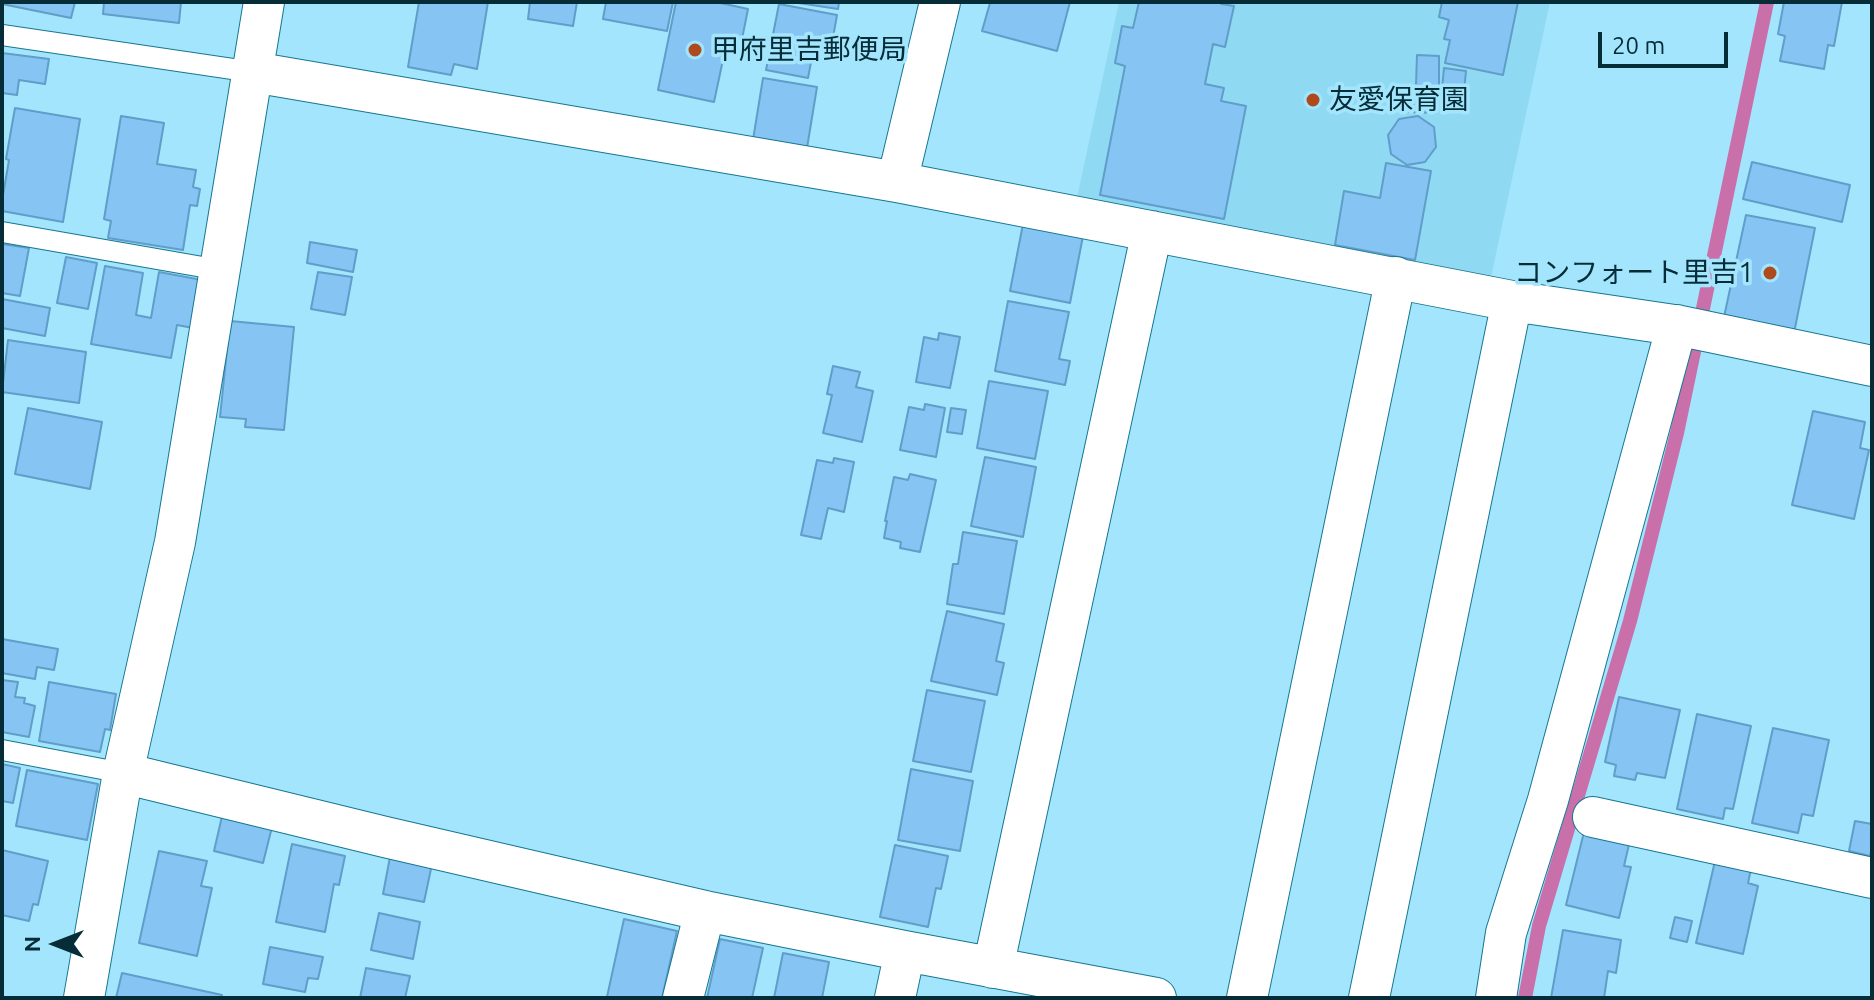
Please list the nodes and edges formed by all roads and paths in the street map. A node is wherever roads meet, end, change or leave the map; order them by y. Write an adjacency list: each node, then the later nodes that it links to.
1 (264, 2): 4 (street)
2 (940, 2): 5 (street)
3 (2, 35): 4 (lane)
4 (253, 72): 5 (street); 8 (street)
5 (897, 182): 6 (street)
6 (1152, 231): 9 (street); 19 (street)
7 (2, 232): 8 (lane)
8 (220, 270): 14 (street)
9 (1396, 277): 10 (street); 24 (street)
10 (1512, 301): 11 (street); 25 (street)
11 (1691, 328): 12 (street); 26 (street)
12 (1872, 366)
13 (2, 750): 14 (lane)
14 (123, 773): 17 (street); 20 (street)
15 (1593, 817): 16 (street)
16 (1872, 878)
17 (705, 911): 18 (street); 21 (street)
18 (905, 951): 19 (street); 22 (street)
19 (993, 968): 23 (street)
20 (84, 998)
21 (683, 998)
22 (895, 998)
23 (1156, 998)
24 (1247, 998)
25 (1369, 998)
26 (1496, 998)

